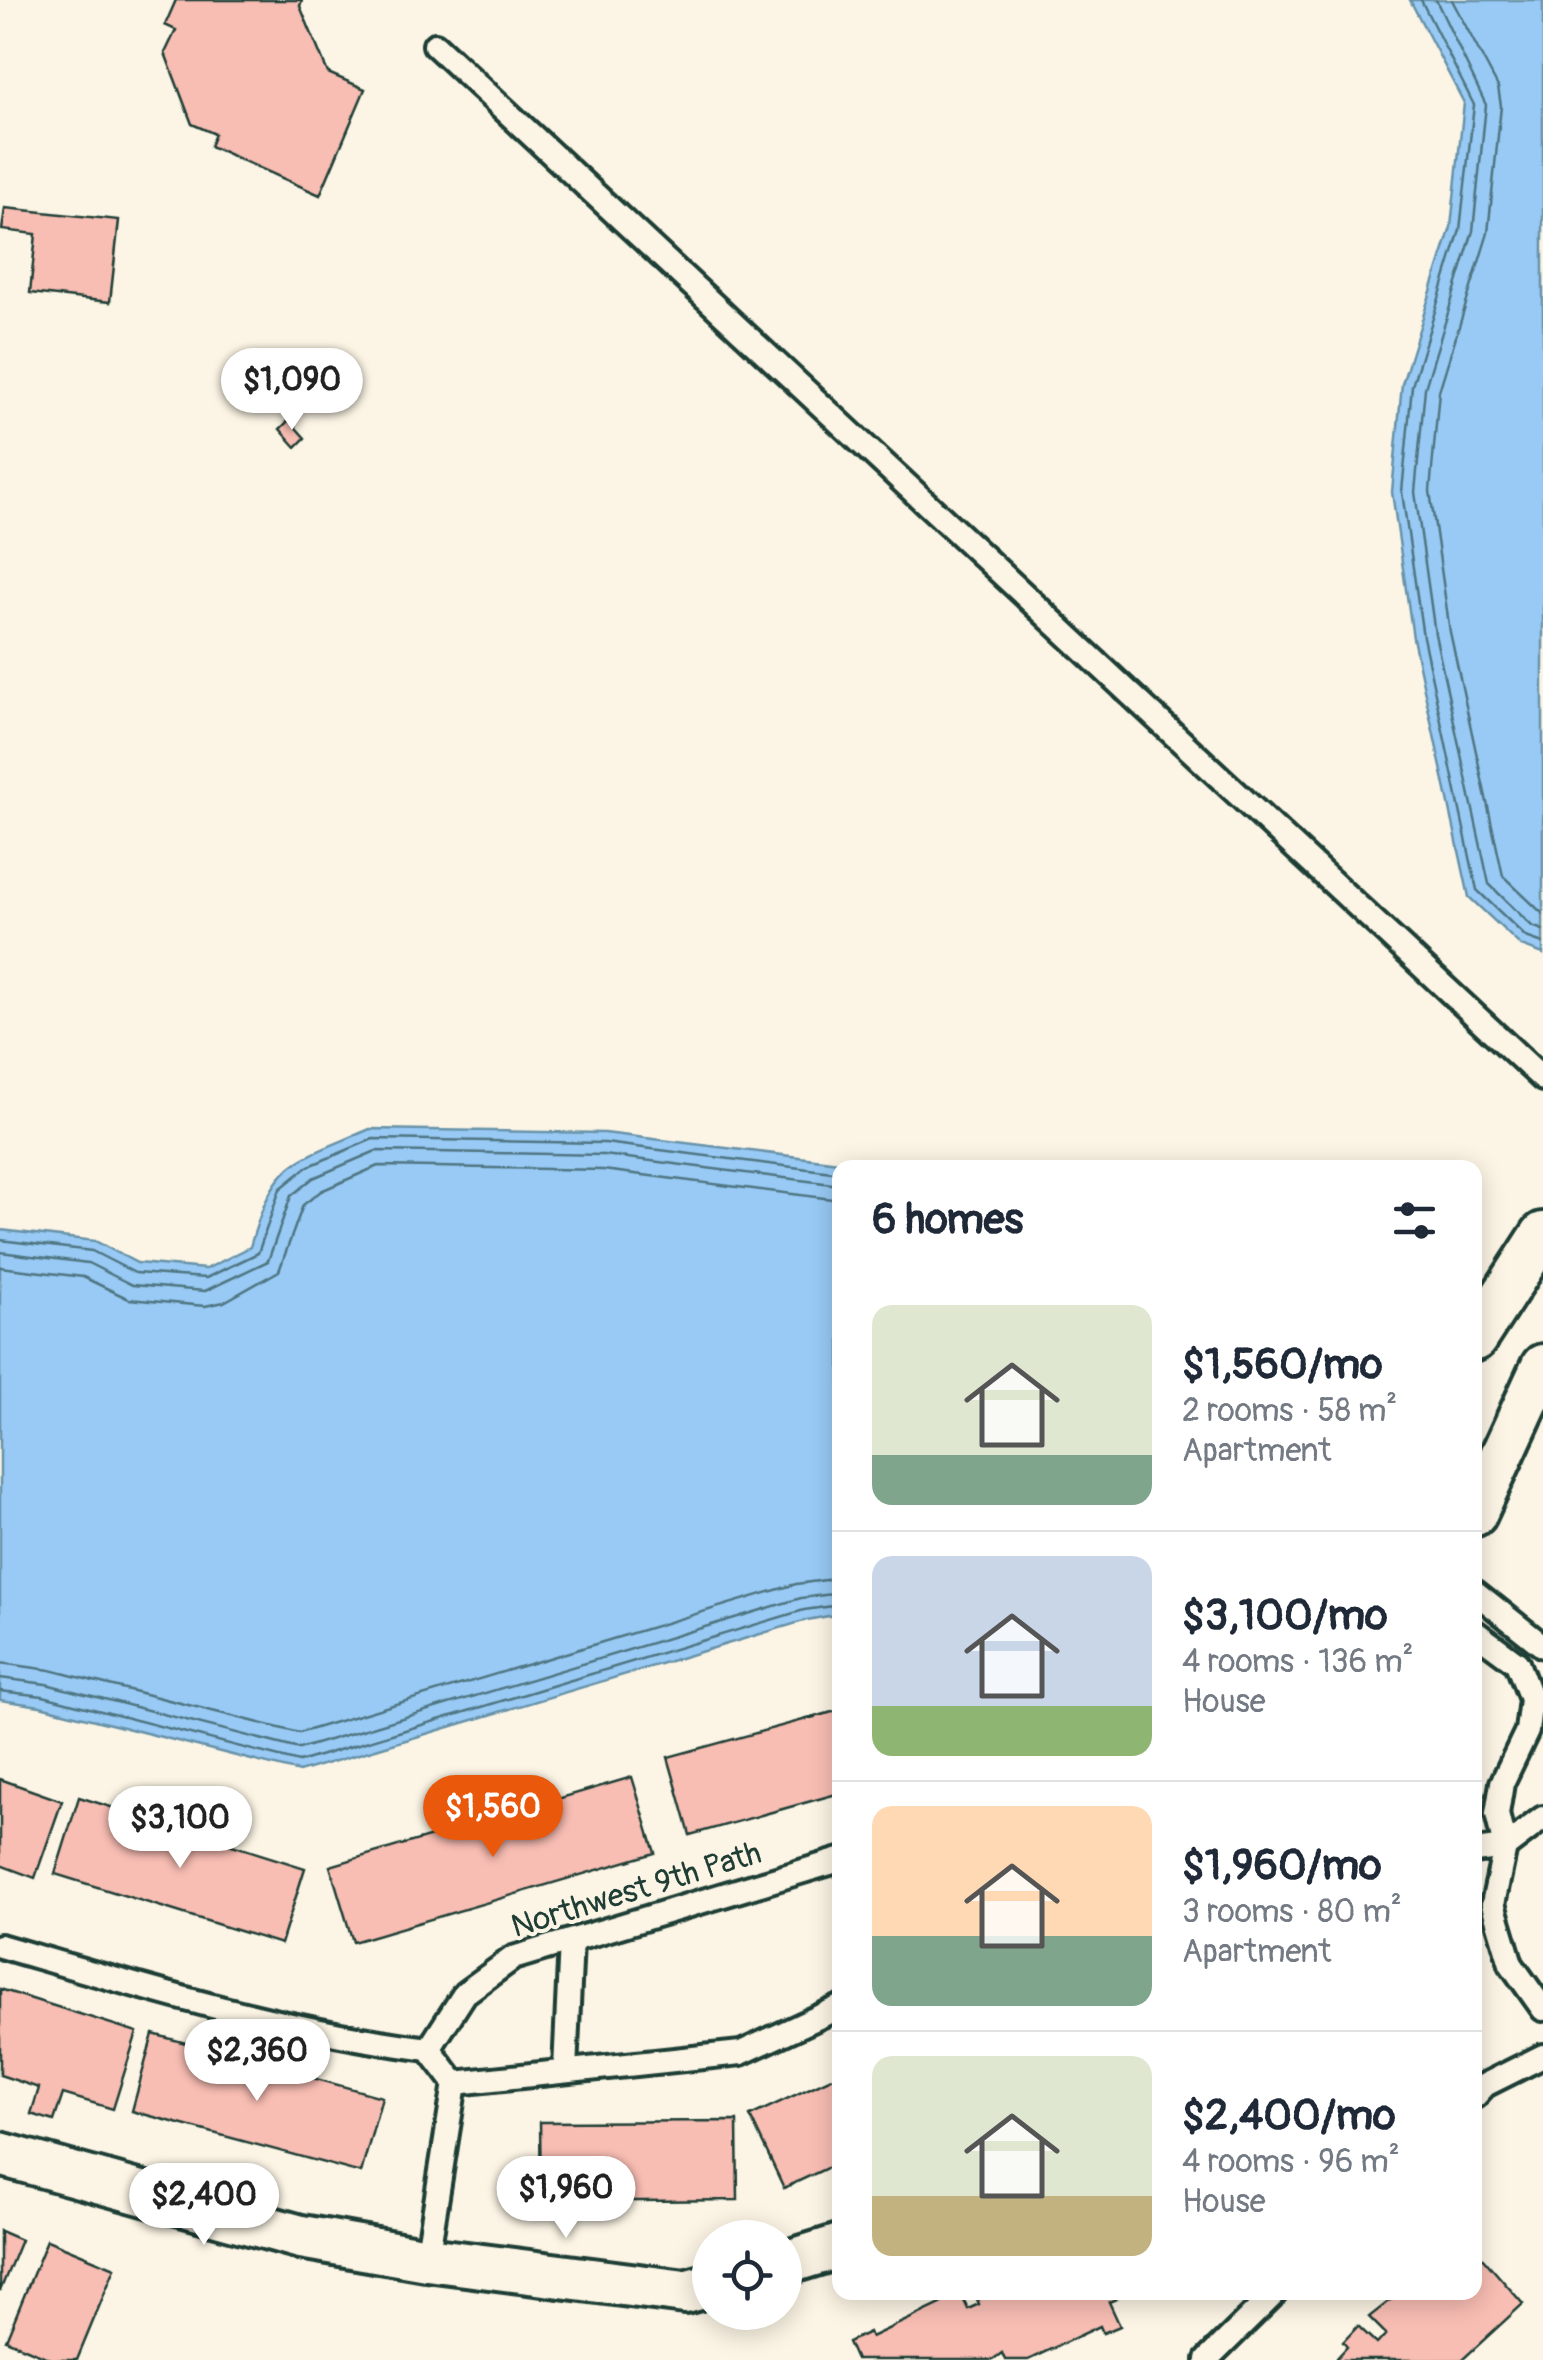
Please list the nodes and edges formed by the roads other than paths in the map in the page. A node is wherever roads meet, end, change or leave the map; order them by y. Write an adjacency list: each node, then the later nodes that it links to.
1 (435, 45): 2 (lane)
2 (1543, 1080)
3 (1543, 1234): 4 (street)
4 (1482, 1328)
5 (1543, 1366): 6 (street)
6 (1482, 1499)
7 (1482, 1598): 9 (lane)
8 (1482, 1637): 11 (lane)
9 (1543, 1646)
10 (1543, 1818): 11 (lane)
11 (1504, 1847): 12 (lane); 16 (lane)
12 (1482, 1851)
13 (832, 1862): 14 (lane, Northwest 9th Path)
14 (571, 1942): 18 (lane, Northwest 9th Path); 20 (lane)
15 (0, 1946): 18 (lane)
16 (1543, 2009)
17 (832, 2011): 20 (lane)
18 (429, 2050): 21 (lane)
19 (1543, 2056): 22 (lane)
20 (565, 2070): 21 (lane)
21 (455, 2083): 26 (lane)
22 (1482, 2089)
23 (0, 2154): 26 (street)
24 (832, 2248): 25 (street)
25 (802, 2258)
26 (427, 2259): 27 (street)
27 (692, 2290)
28 (1268, 2300): 29 (lane)
29 (1207, 2360)

